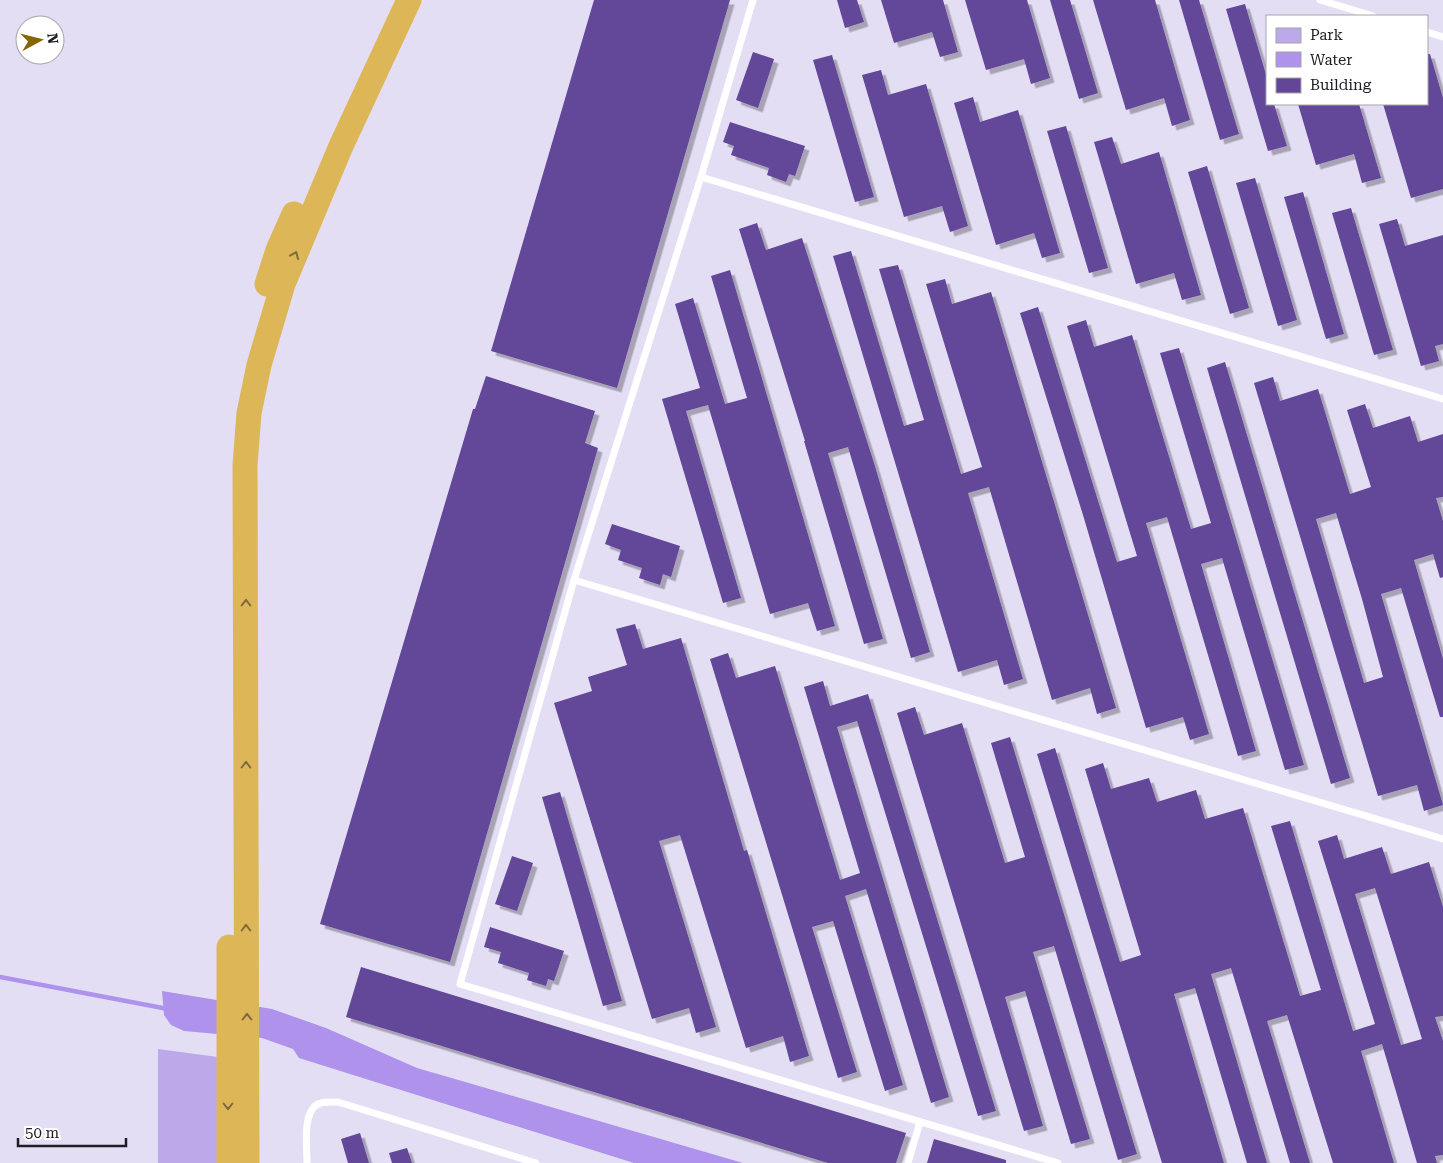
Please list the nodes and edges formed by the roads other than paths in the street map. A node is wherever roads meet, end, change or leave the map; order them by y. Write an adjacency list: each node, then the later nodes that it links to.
1 (392, 0): 12 (highway)
2 (409, 0): 12 (highway, one-way to 2)
3 (753, 0): 8 (lane)
4 (1320, 0): 5 (lane)
5 (1371, 15)
6 (1428, 32): 7 (lane)
7 (1443, 37)
8 (701, 177): 9 (lane); 10 (lane)
9 (1443, 399)
10 (574, 580): 11 (lane); 14 (lane)
11 (1443, 839)
12 (238, 977): 13 (highway)
13 (237, 1057): 15 (highway, one-way to 15); 16 (highway)
14 (920, 1122): 19 (lane); 20 (lane)
15 (229, 1163)
16 (247, 1163)
17 (307, 1163): 18 (lane)
18 (536, 1163)
19 (908, 1163)
20 (1058, 1163)

